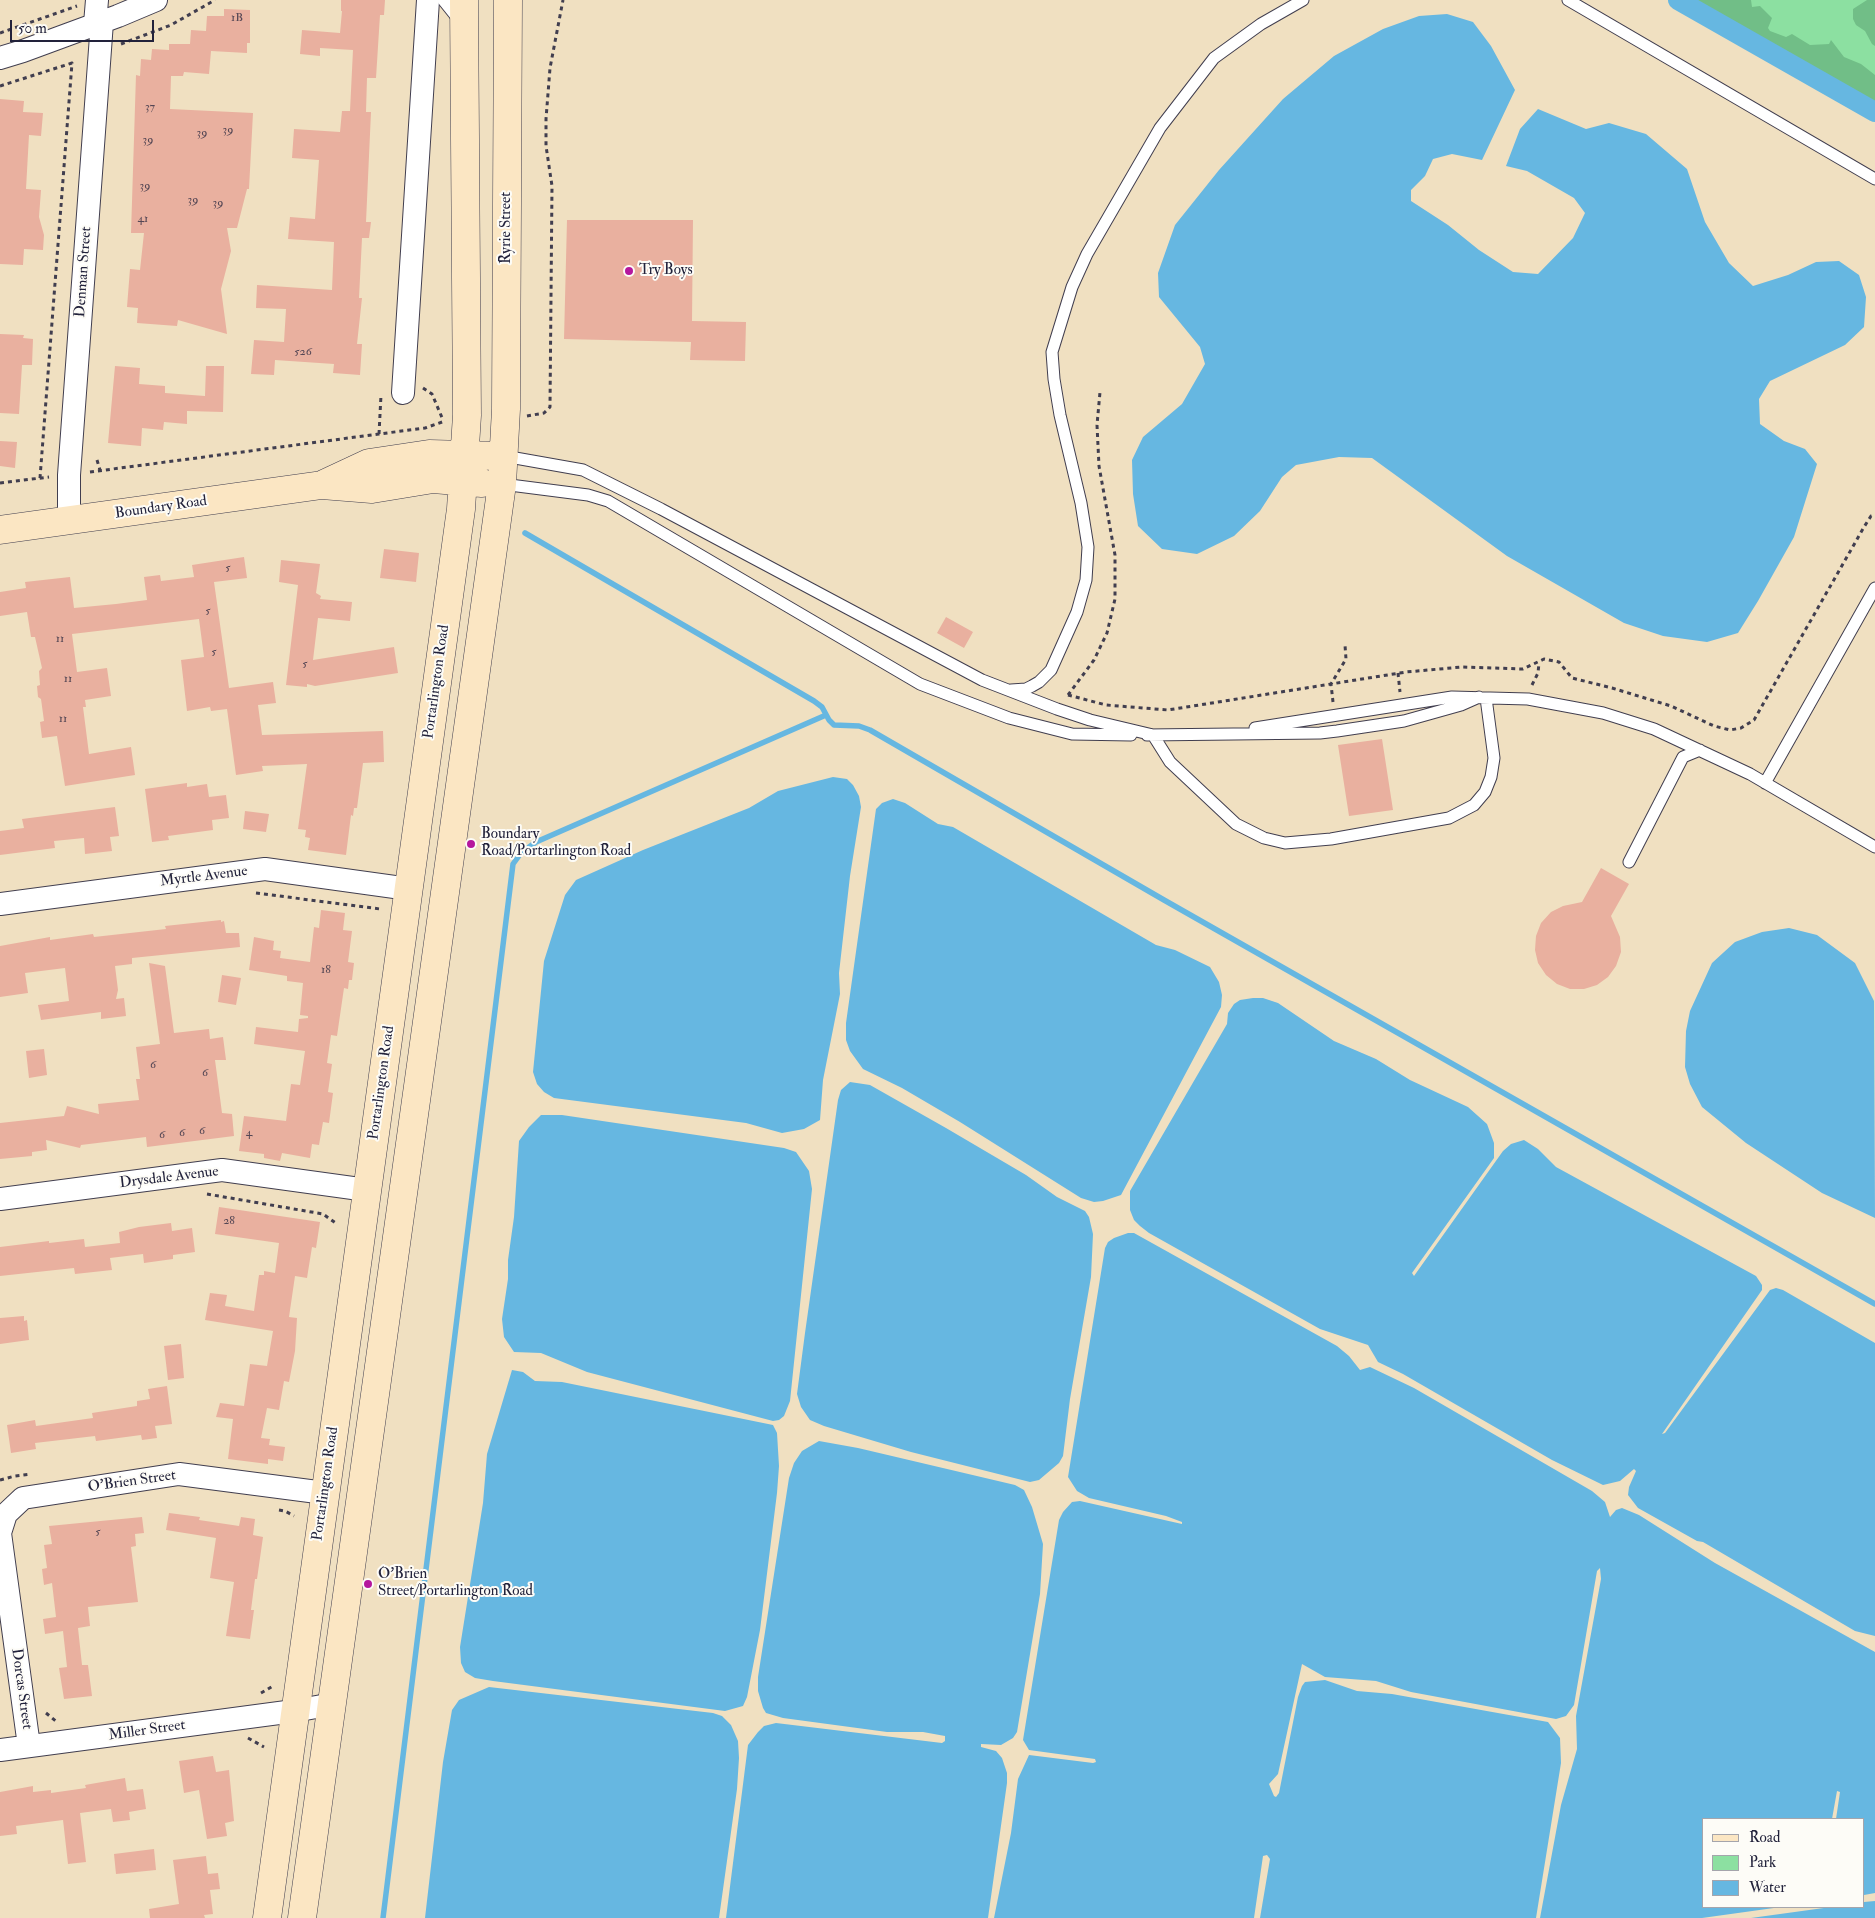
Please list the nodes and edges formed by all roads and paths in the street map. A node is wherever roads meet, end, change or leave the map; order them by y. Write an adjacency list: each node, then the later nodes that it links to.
1 (97, 0): 12 (street, Denman Street)
2 (156, 0): 12 (street)
3 (215, 0): 15 (path)
4 (428, 0): 19 (street)
5 (443, 0): 13 (lane)
6 (464, 0): 13 (main road)
7 (508, 0): 24 (main road, Ryrie Street)
8 (563, 0): 20 (path)
9 (1303, 0): 40 (lane)
10 (1568, 0): 18 (lane)
11 (74, 8): 14 (path)
12 (109, 16): 16 (street); 35 (street, Denman Street)
13 (464, 28): 23 (main road)
14 (0, 33)
15 (125, 42)
16 (0, 58)
17 (0, 86): 29 (path)
18 (1875, 179)
19 (404, 384): 22 (path)
20 (523, 416)
21 (449, 420): 22 (path)
22 (444, 422): 26 (path)
23 (465, 454): 24 (main road, Boundary Road); 30 (main road, Portarlington Road); 32 (main road, Boundary Road)
24 (504, 456): 33 (main road); 41 (lane)
25 (97, 460): 26 (path)
26 (100, 470): 27 (path)
27 (85, 472)
28 (54, 477): 29 (path)
29 (40, 478): 31 (path)
30 (463, 482): 32 (main road, Boundary Road); 33 (main road, Boundary Road); 50 (main road, Portarlington Road)
31 (0, 483)
32 (322, 484): 35 (main road, Boundary Road)
33 (502, 484): 45 (lane); 64 (main road)
34 (1875, 515): 39 (path)
35 (69, 521): 36 (main road, Boundary Road)
36 (0, 530)
37 (1875, 588): 47 (lane)
38 (1345, 645): 39 (path)
39 (1331, 684): 40 (path); 43 (path)
40 (1032, 686): 41 (lane)
41 (1009, 690): 45 (lane)
42 (1482, 698): 43 (lane); 44 (lane); 45 (lane); 46 (lane)
43 (1334, 714): 44 (lane)
44 (1215, 734): 45 (lane)
45 (1153, 735)
46 (1700, 750): 47 (lane); 49 (lane)
47 (1765, 783): 48 (lane)
48 (1875, 847)
49 (1629, 862)
50 (408, 889): 52 (street, Myrtle Avenue); 54 (main road, Portarlington Road)
51 (248, 894): 53 (path)
52 (0, 904)
53 (380, 909)
54 (367, 1190): 56 (street, Drysdale Avenue); 58 (main road, Portarlington Road)
55 (206, 1194): 57 (path)
56 (0, 1199)
57 (336, 1224)
58 (325, 1493): 60 (street, O'Brien Street); 66 (main road, Portarlington Road)
59 (276, 1509): 61 (path)
60 (6, 1514): 68 (street, Dorcas Street)
61 (294, 1516)
62 (273, 1686): 63 (path)
63 (258, 1695)
64 (332, 1704): 66 (street); 71 (main road)
65 (40, 1707): 67 (path)
66 (294, 1711): 68 (street, Miller Street); 70 (main road, Portarlington Road)
67 (66, 1721)
68 (29, 1746): 69 (street, Miller Street)
69 (0, 1750)
70 (267, 1918)
71 (302, 1918)

